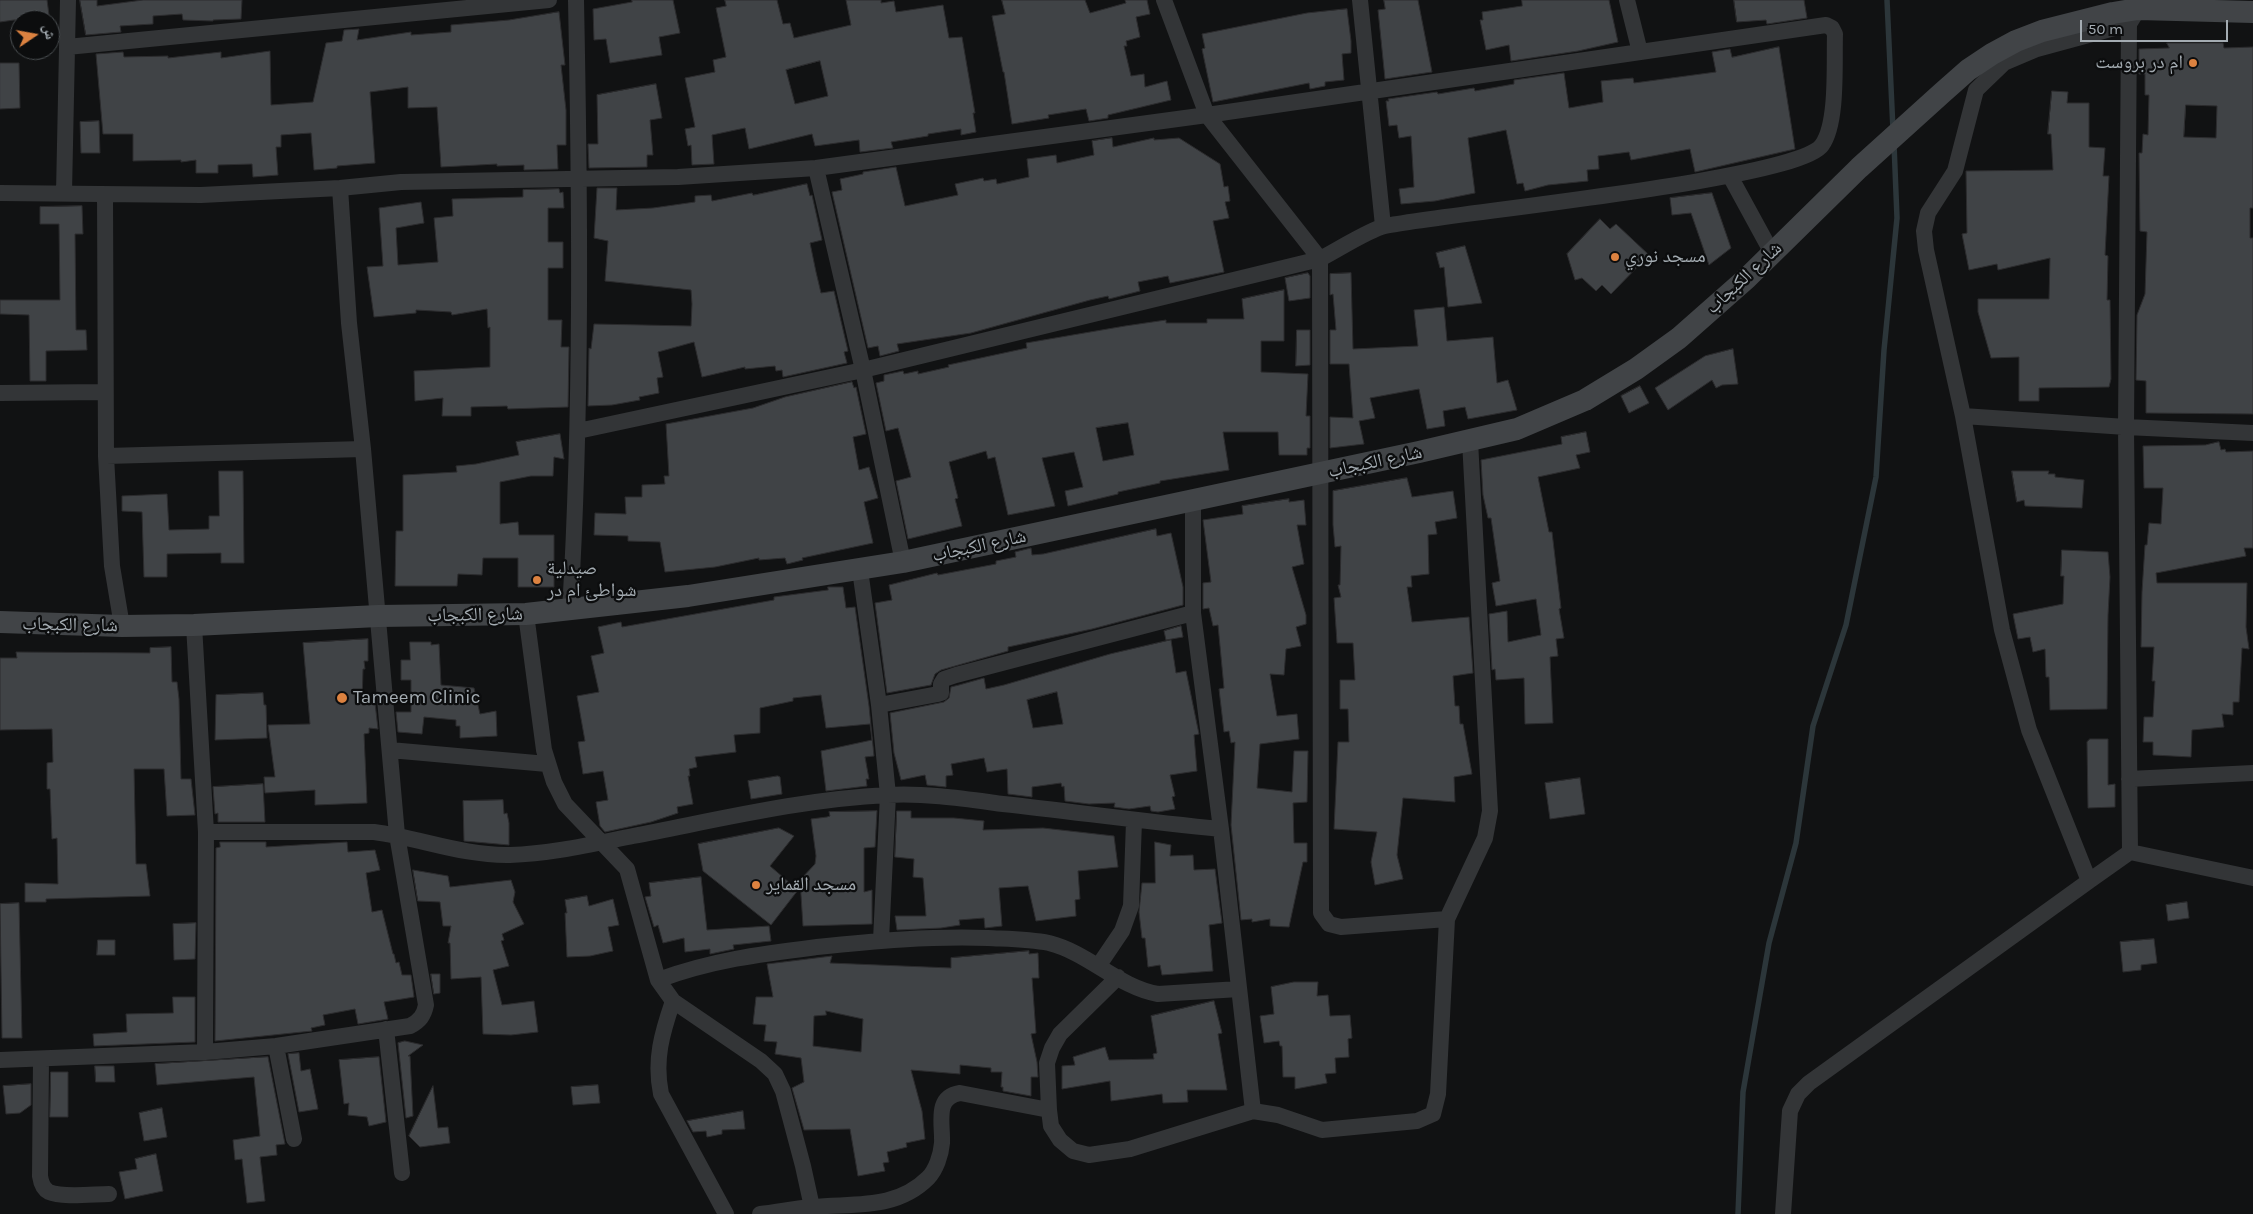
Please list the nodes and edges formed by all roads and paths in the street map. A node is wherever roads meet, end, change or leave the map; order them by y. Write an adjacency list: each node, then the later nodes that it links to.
1 (68, 0): 9 (street)
2 (549, 0): 9 (street)
3 (576, 0): 15 (street)
4 (1164, 0): 12 (street)
5 (1360, 0): 11 (street)
6 (1627, 0): 10 (street)
7 (2251, 8): 8 (main road)
8 (2133, 17): 21 (main road, شارع الكبجاب); 26 (street); 27 (street)
9 (67, 47): 18 (street)
10 (1640, 52): 11 (street); 14 (street)
11 (1369, 92): 12 (street); 20 (street)
12 (1207, 115): 13 (street); 22 (street)
13 (816, 168): 15 (street); 23 (street)
14 (1730, 176): 20 (street); 21 (street)
15 (579, 180): 16 (street); 28 (street)
16 (340, 188): 19 (street); 31 (street)
17 (0, 193): 18 (street)
18 (64, 193): 19 (street)
19 (105, 195): 24 (street)
20 (1382, 226): 22 (street)
21 (1772, 253): 30 (main road, شارع الكبجاب)
22 (1320, 259): 23 (street); 33 (street)
23 (863, 370): 28 (street); 35 (street)
24 (105, 392): 25 (street); 32 (street)
25 (0, 393)
26 (1963, 416): 27 (street); 57 (street)
27 (2126, 427): 29 (street); 48 (street)
28 (578, 431): 37 (street)
29 (2253, 433)
30 (1470, 441): 33 (main road, شارع الكبجاب); 58 (street)
31 (363, 449): 32 (street); 40 (street)
32 (106, 456): 43 (street)
33 (1321, 473): 34 (main road, شارع الكبجاب); 58 (street)
34 (1193, 501): 35 (main road, شارع الكبجاب); 38 (street)
35 (903, 562): 36 (main road, شارع الكبجاب)
36 (860, 570): 37 (main road, شارع الكبجاب); 44 (street)
37 (570, 611): 39 (main road, شارع الكبجاب)
38 (1193, 613): 44 (street); 51 (street)
39 (526, 614): 40 (main road, شارع الكبجاب); 46 (street)
40 (378, 616): 42 (main road, شارع الكبجاب); 45 (street)
41 (0, 622): 43 (main road, شارع الكبجاب)
42 (194, 625): 43 (main road, شارع الكبجاب); 52 (street)
43 (122, 626)
44 (879, 705): 49 (street)
45 (390, 750): 46 (street); 53 (street)
46 (547, 764): 54 (street)
47 (2253, 773): 48 (street)
48 (2129, 779): 55 (street)
49 (888, 795): 50 (street); 54 (street); 59 (street)
50 (1134, 821): 51 (street); 60 (street)
51 (1221, 829): 63 (street)
52 (206, 832): 53 (street); 67 (street)
53 (397, 835): 54 (street); 65 (street)
54 (600, 843): 62 (street)
55 (2130, 852): 56 (street); 57 (street)
56 (2253, 878)
57 (2090, 881): 78 (street)
58 (1446, 919): 71 (street)
59 (881, 940): 60 (street); 62 (street)
60 (1098, 965): 61 (street)
61 (1118, 977): 63 (street); 70 (street)
62 (658, 980): 64 (street)
63 (1239, 989): 71 (street)
64 (673, 1001): 75 (street); 76 (street)
65 (386, 1029): 66 (street); 73 (street)
66 (276, 1046): 67 (street); 72 (street)
67 (205, 1052): 68 (street)
68 (41, 1059): 69 (street); 74 (street)
69 (0, 1060)
70 (1048, 1110): 71 (street); 75 (street)
71 (1253, 1111)
72 (294, 1139)
73 (402, 1172)
74 (109, 1194)
75 (812, 1207): 77 (street)
76 (726, 1214)
77 (760, 1214)
78 (1783, 1214)

